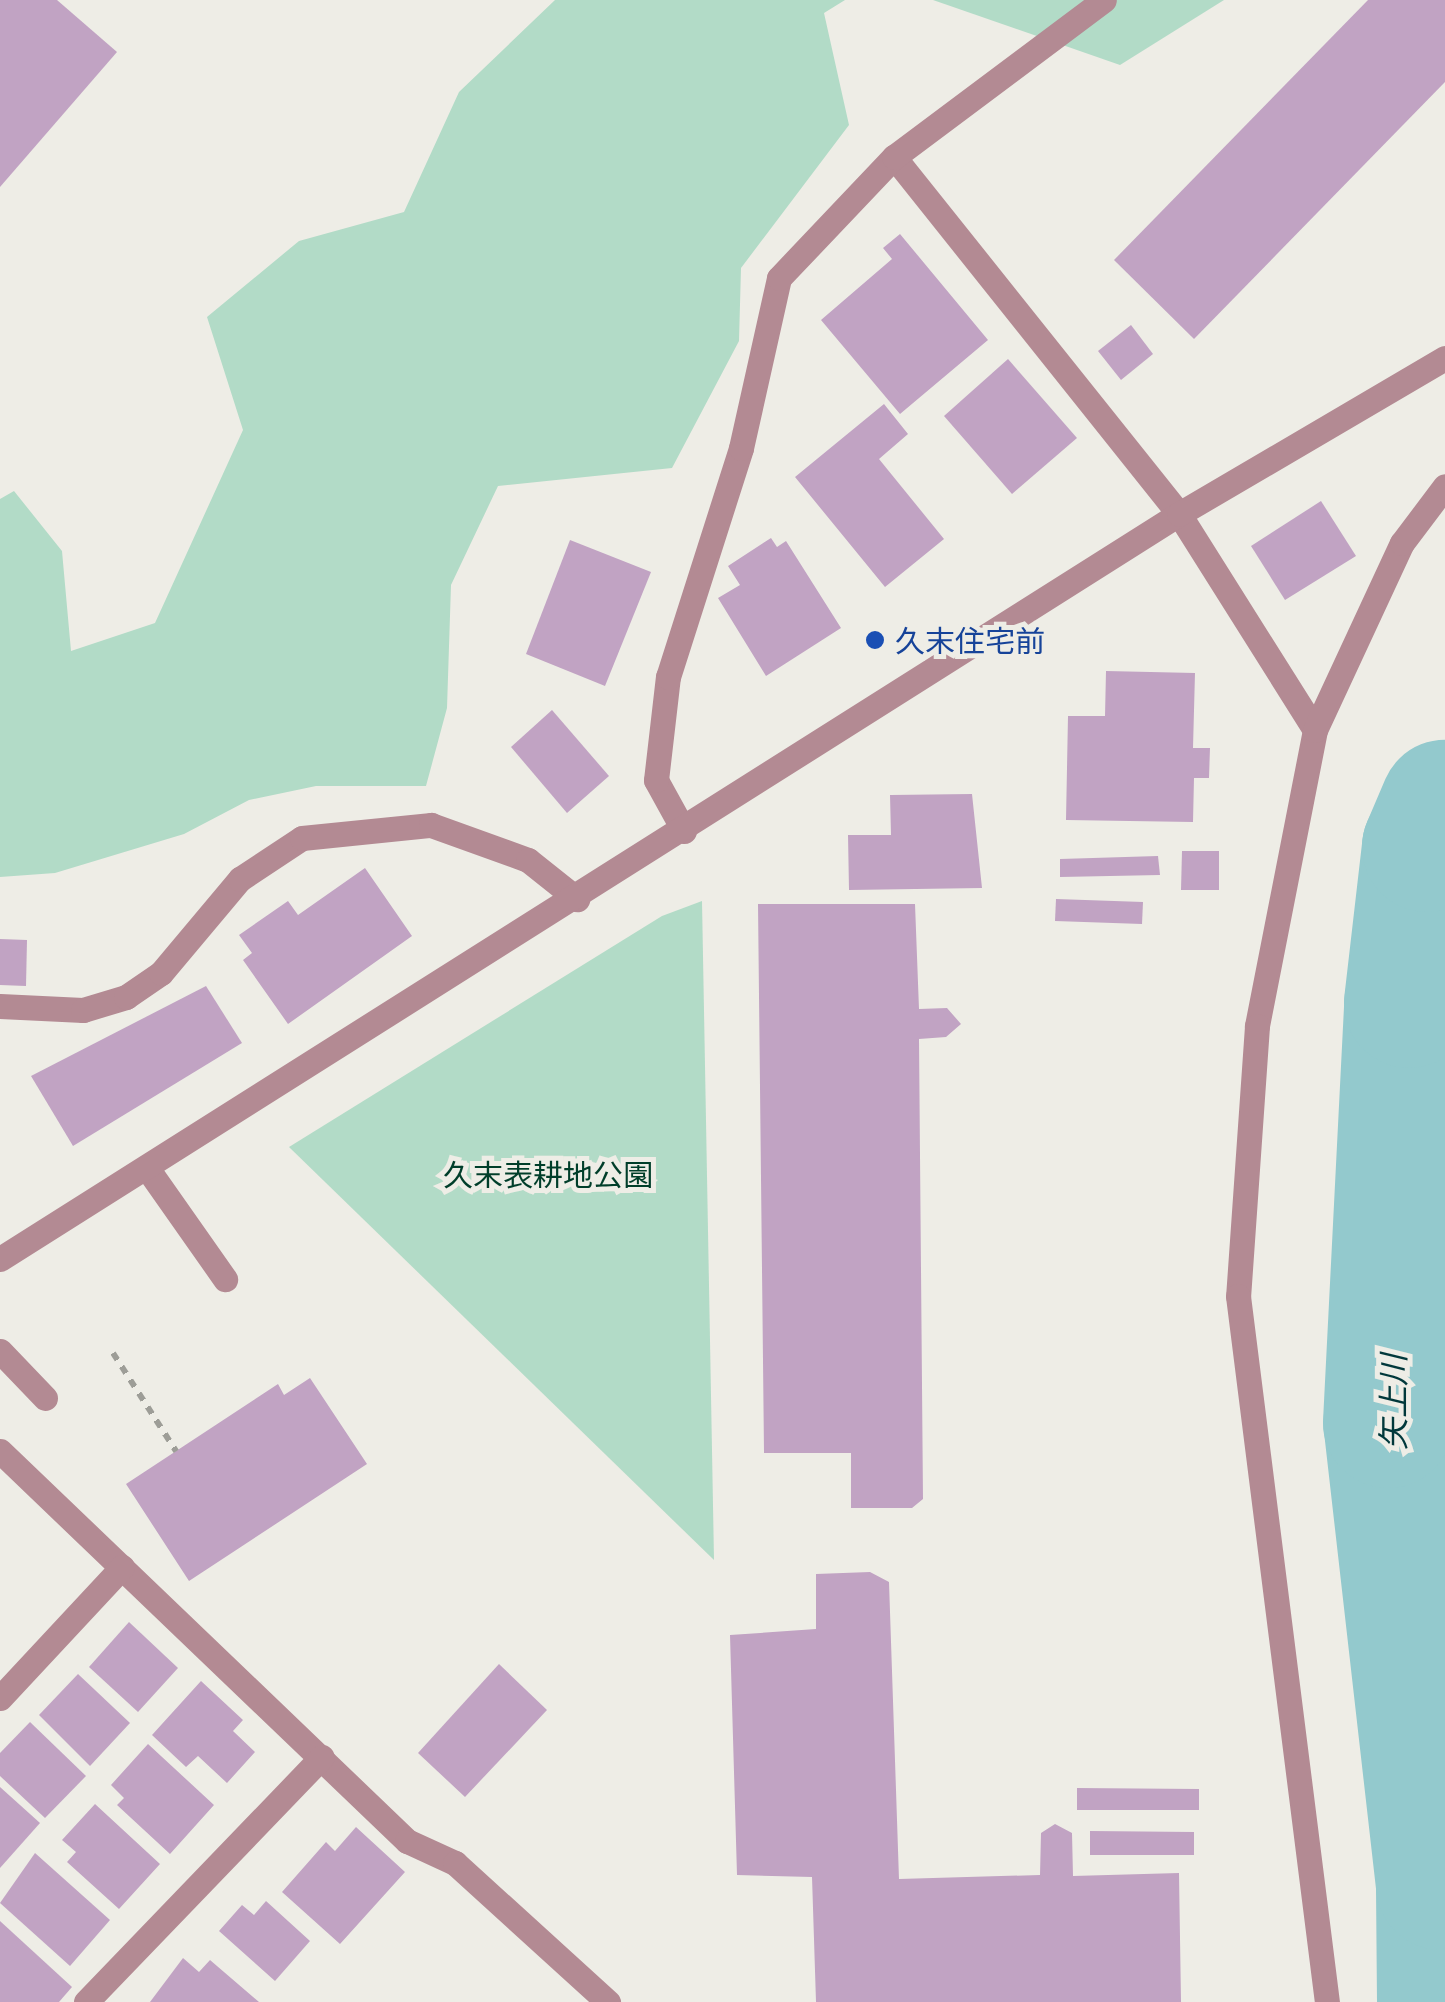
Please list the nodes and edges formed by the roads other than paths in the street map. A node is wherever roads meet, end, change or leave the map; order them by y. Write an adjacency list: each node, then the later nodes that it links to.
1 (1104, 0): 2 (street)
2 (894, 157): 5 (street); 7 (street)
3 (1445, 358): 5 (street)
4 (1445, 486): 6 (street)
5 (1180, 514): 6 (street); 7 (street)
6 (1315, 730): 19 (street)
7 (684, 831): 8 (street)
8 (577, 899): 9 (street); 10 (street)
9 (0, 1006)
10 (146, 1168): 11 (street); 12 (street)
11 (0, 1259)
12 (226, 1278)
13 (0, 1351): 14 (street)
14 (45, 1398)
15 (0, 1451): 16 (street)
16 (122, 1566): 17 (street); 18 (street)
17 (0, 1698)
18 (322, 1756): 20 (street); 21 (street)
19 (1324, 1999)
20 (86, 2002)
21 (608, 2002)

